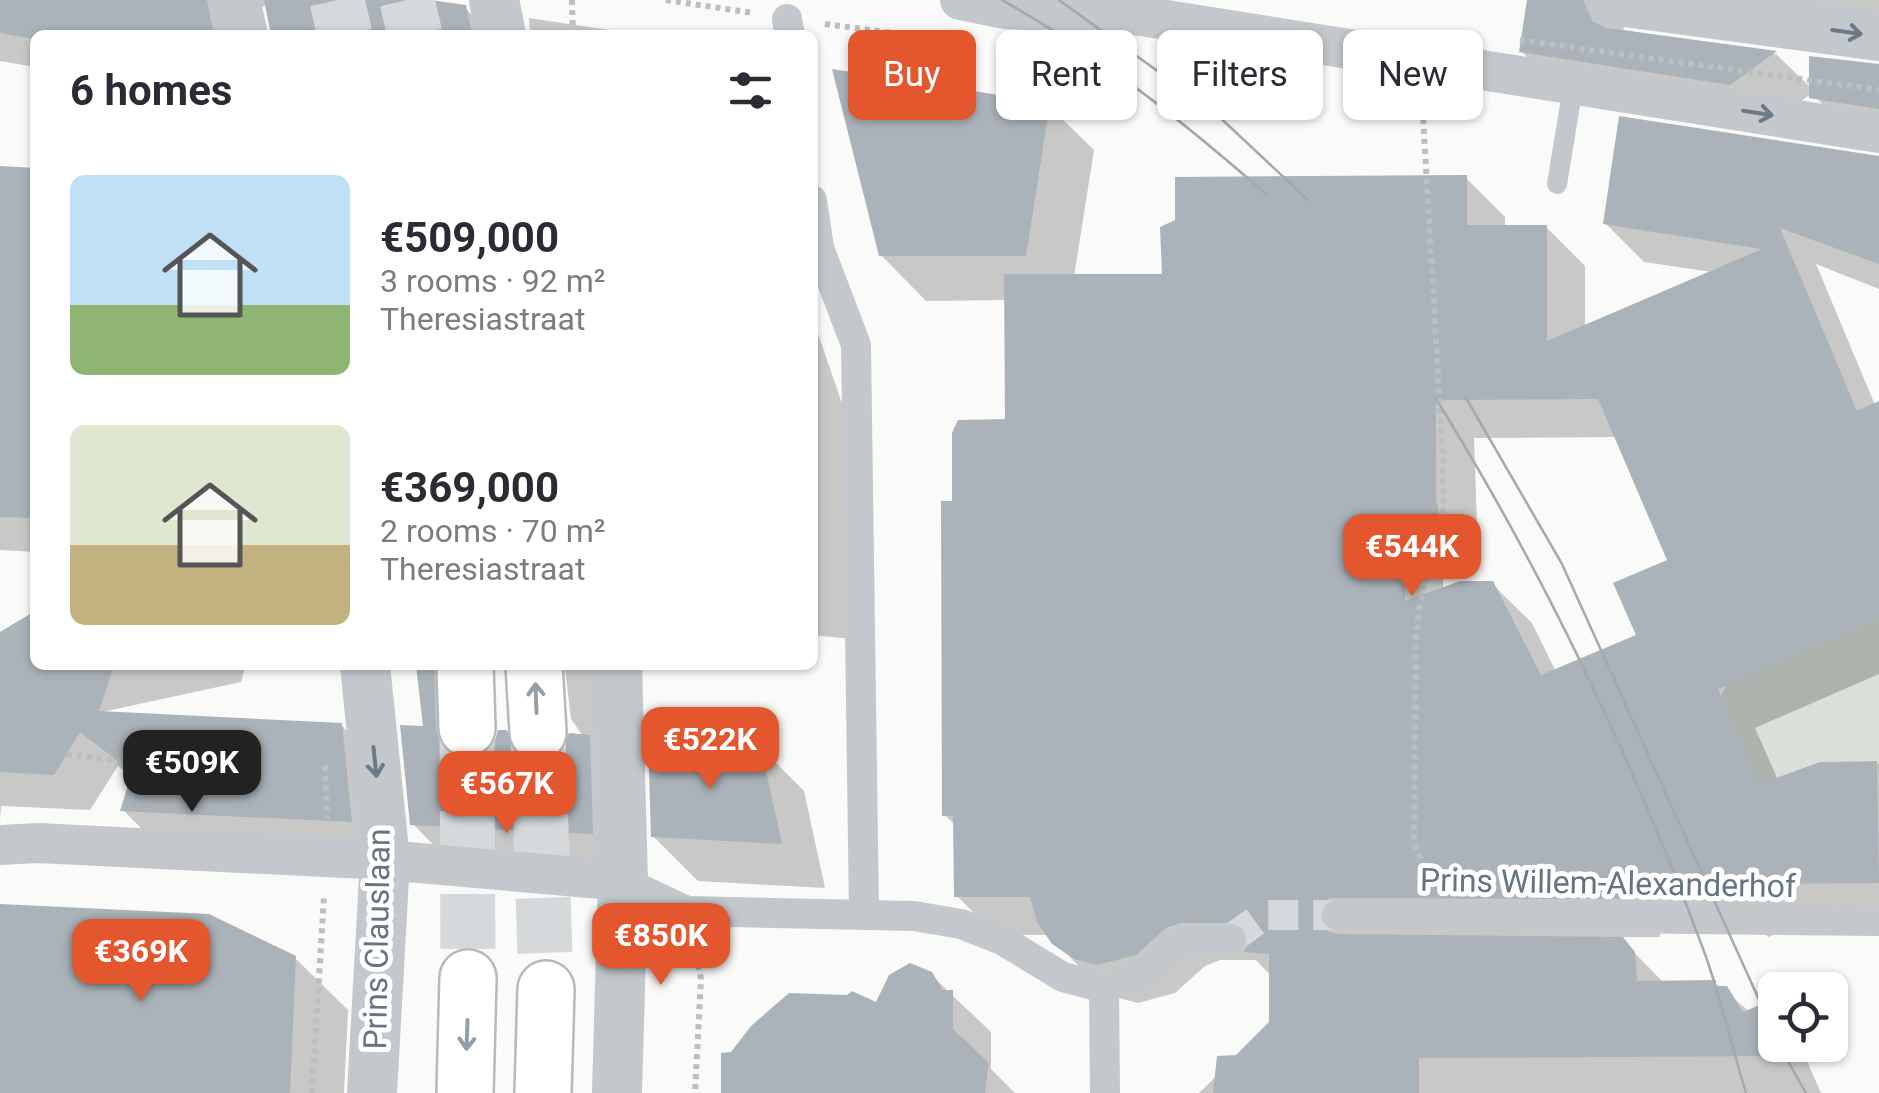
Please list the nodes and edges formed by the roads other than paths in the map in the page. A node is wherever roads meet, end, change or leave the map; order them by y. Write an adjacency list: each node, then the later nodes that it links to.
1 (235, 0): 5 (street)
2 (494, 0): 6 (street)
3 (960, 0): 8 (street)
4 (1612, 0): 7 (street, one-way to 7)
5 (242, 30)
6 (500, 30)
7 (1879, 36)
8 (1573, 87): 9 (street, one-way to 9); 10 (lane)
9 (1879, 133)
10 (1557, 184)
11 (818, 241): 22 (street)
12 (365, 670): 19 (street, Prins Clauslaan, one-way to 19)
13 (465, 670): 16 (main road)
14 (534, 670): 17 (main road, one-way to 14)
15 (617, 670): 20 (street)
16 (468, 728)
17 (538, 732)
18 (0, 845): 19 (street)
19 (384, 860): 20 (street); 28 (street, Prins Clauslaan)
20 (623, 881): 22 (street); 31 (street)
21 (1336, 914): 23 (street, Prins Willem-Alexanderhof)
22 (864, 915): 26 (street)
23 (1879, 921)
24 (1230, 939): 26 (street)
25 (468, 978): 29 (main road, one-way to 29)
26 (1104, 988): 32 (street)
27 (546, 990): 30 (main road)
28 (372, 1093)
29 (464, 1093)
30 (542, 1093)
31 (617, 1093)
32 (1104, 1093)

